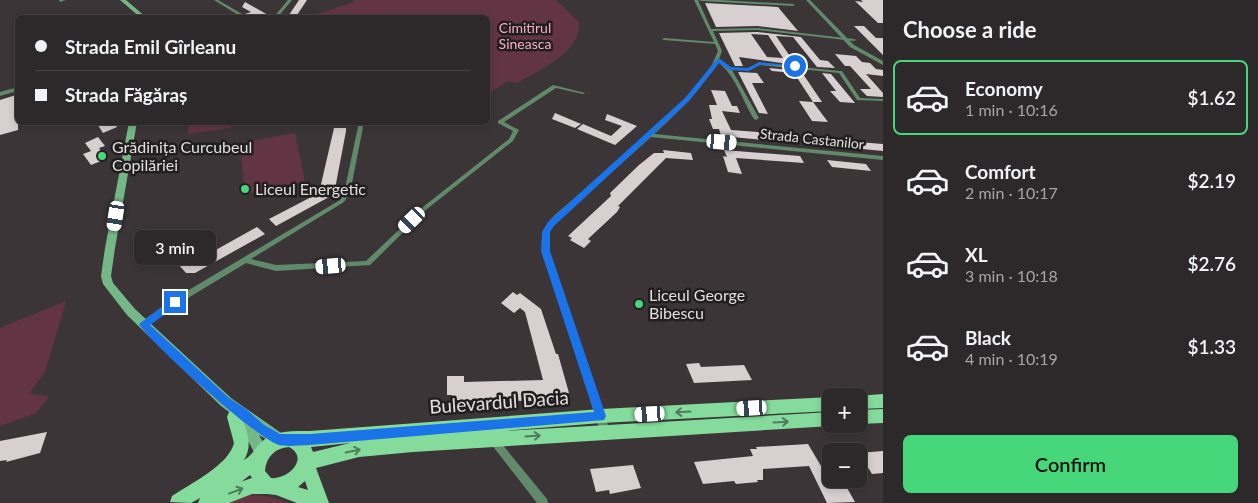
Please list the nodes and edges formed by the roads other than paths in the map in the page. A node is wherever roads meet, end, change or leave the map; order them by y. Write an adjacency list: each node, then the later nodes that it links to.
1 (123, 0): 2 (street); 11 (main road)
2 (130, 0)
3 (216, 0): 12 (street)
4 (290, 0): 13 (street)
5 (696, 0): 14 (street)
6 (701, 0): 9 (street)
7 (808, 0): 16 (street)
8 (814, 0): 17 (street)
9 (745, 1): 10 (street)
10 (793, 5)
11 (141, 15)
12 (242, 15)
13 (278, 15)
14 (710, 30): 16 (street); 18 (street)
15 (664, 39): 18 (street)
16 (844, 39): 17 (street); 21 (street)
17 (854, 40): 19 (street)
18 (716, 43): 20 (street)
19 (883, 59)
20 (719, 60): 22 (street); 30 (street)
21 (883, 63)
22 (729, 68): 26 (street); 27 (street)
23 (15, 90): 25 (street)
24 (583, 93): 32 (street)
25 (0, 94)
26 (883, 100)
27 (756, 118)
28 (132, 125): 33 (main road)
29 (361, 125): 32 (street)
30 (648, 136): 31 (street, Strada Castanilor); 42 (street)
31 (883, 158)
32 (244, 260): 33 (street)
33 (144, 324): 35 (main road)
34 (883, 401): 36 (main road)
35 (226, 402): 39 (main road); 43 (main road)
36 (867, 402)
37 (822, 405): 42 (main road, Bulevardul Dacia, one-way to 42)
38 (883, 416): 40 (main road)
39 (234, 417): 45 (main road); 48 (main road)
40 (867, 417)
41 (822, 419): 42 (main road, Bulevardul Dacia, one-way to 41)
42 (603, 424): 43 (main road, Bulevardul Dacia); 44 (main road, Bulevardul Dacia, one-way to 42)
43 (284, 439): 45 (main road); 46 (main road)
44 (492, 439): 46 (main road, Bulevardul Dacia, one-way to 44); 50 (street)
45 (260, 456): 47 (main road); 48 (main road)
46 (305, 464): 47 (main road); 47 (main road)
47 (272, 487): 49 (main road, one-way to 47)
48 (177, 502)
49 (206, 503)
50 (543, 503)

